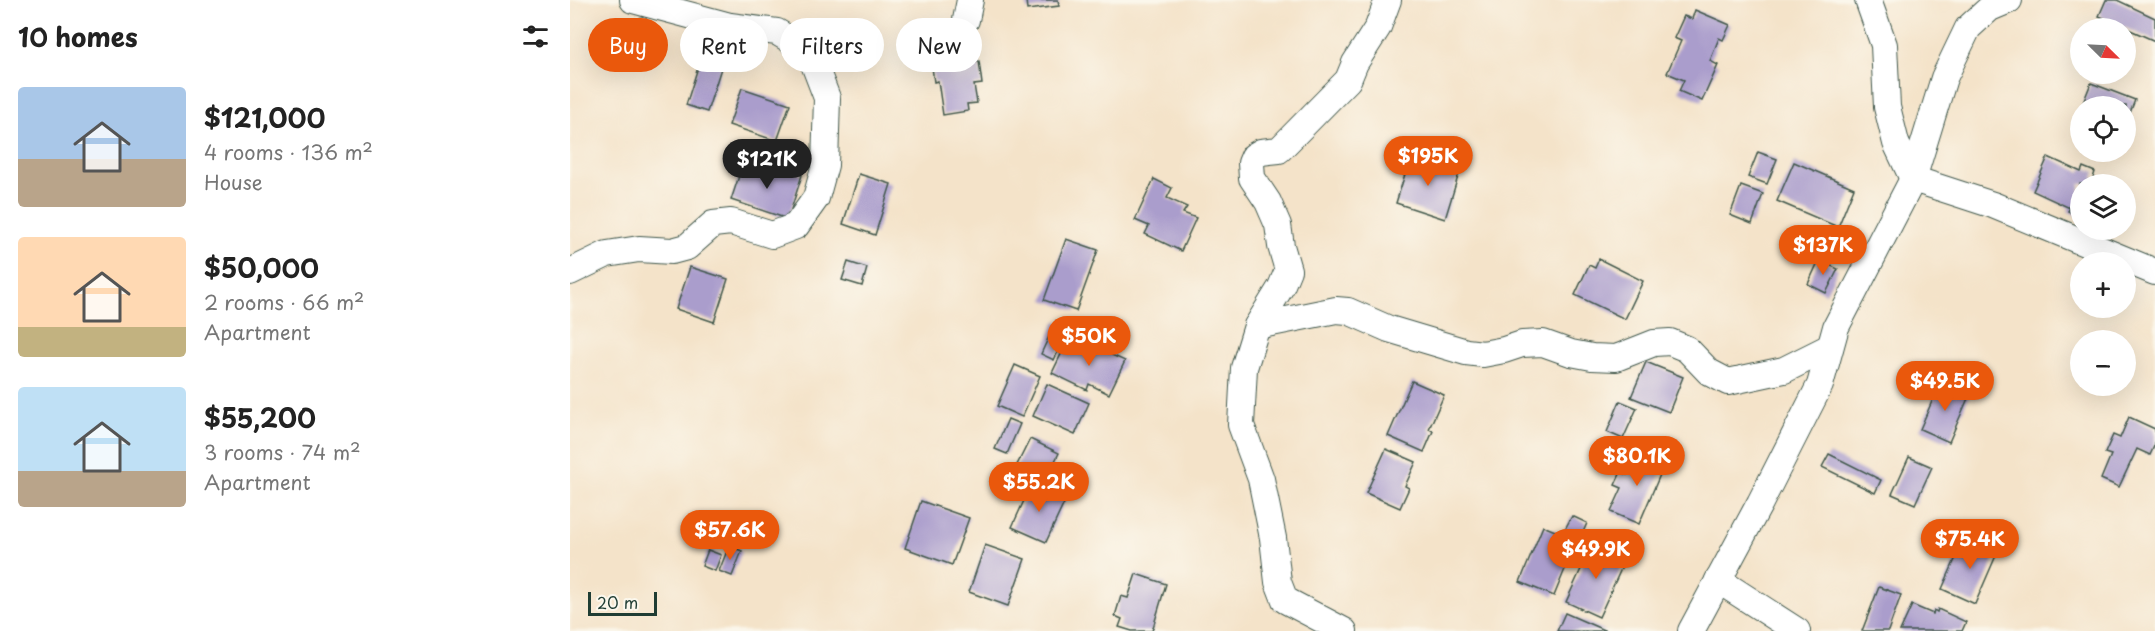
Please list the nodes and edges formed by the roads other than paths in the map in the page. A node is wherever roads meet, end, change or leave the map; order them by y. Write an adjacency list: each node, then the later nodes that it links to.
1 (633, 0): 6 (street)
2 (1388, 0): 8 (street)
3 (1868, 0): 5 (street)
4 (1990, 3): 5 (street)
5 (1913, 179): 7 (street); 9 (street)
6 (570, 272)
7 (2155, 272)
8 (1257, 326): 9 (street); 11 (street)
9 (1830, 347): 10 (street)
10 (1718, 580): 12 (street); 13 (street)
11 (1344, 631)
12 (1691, 631)
13 (1797, 631)

